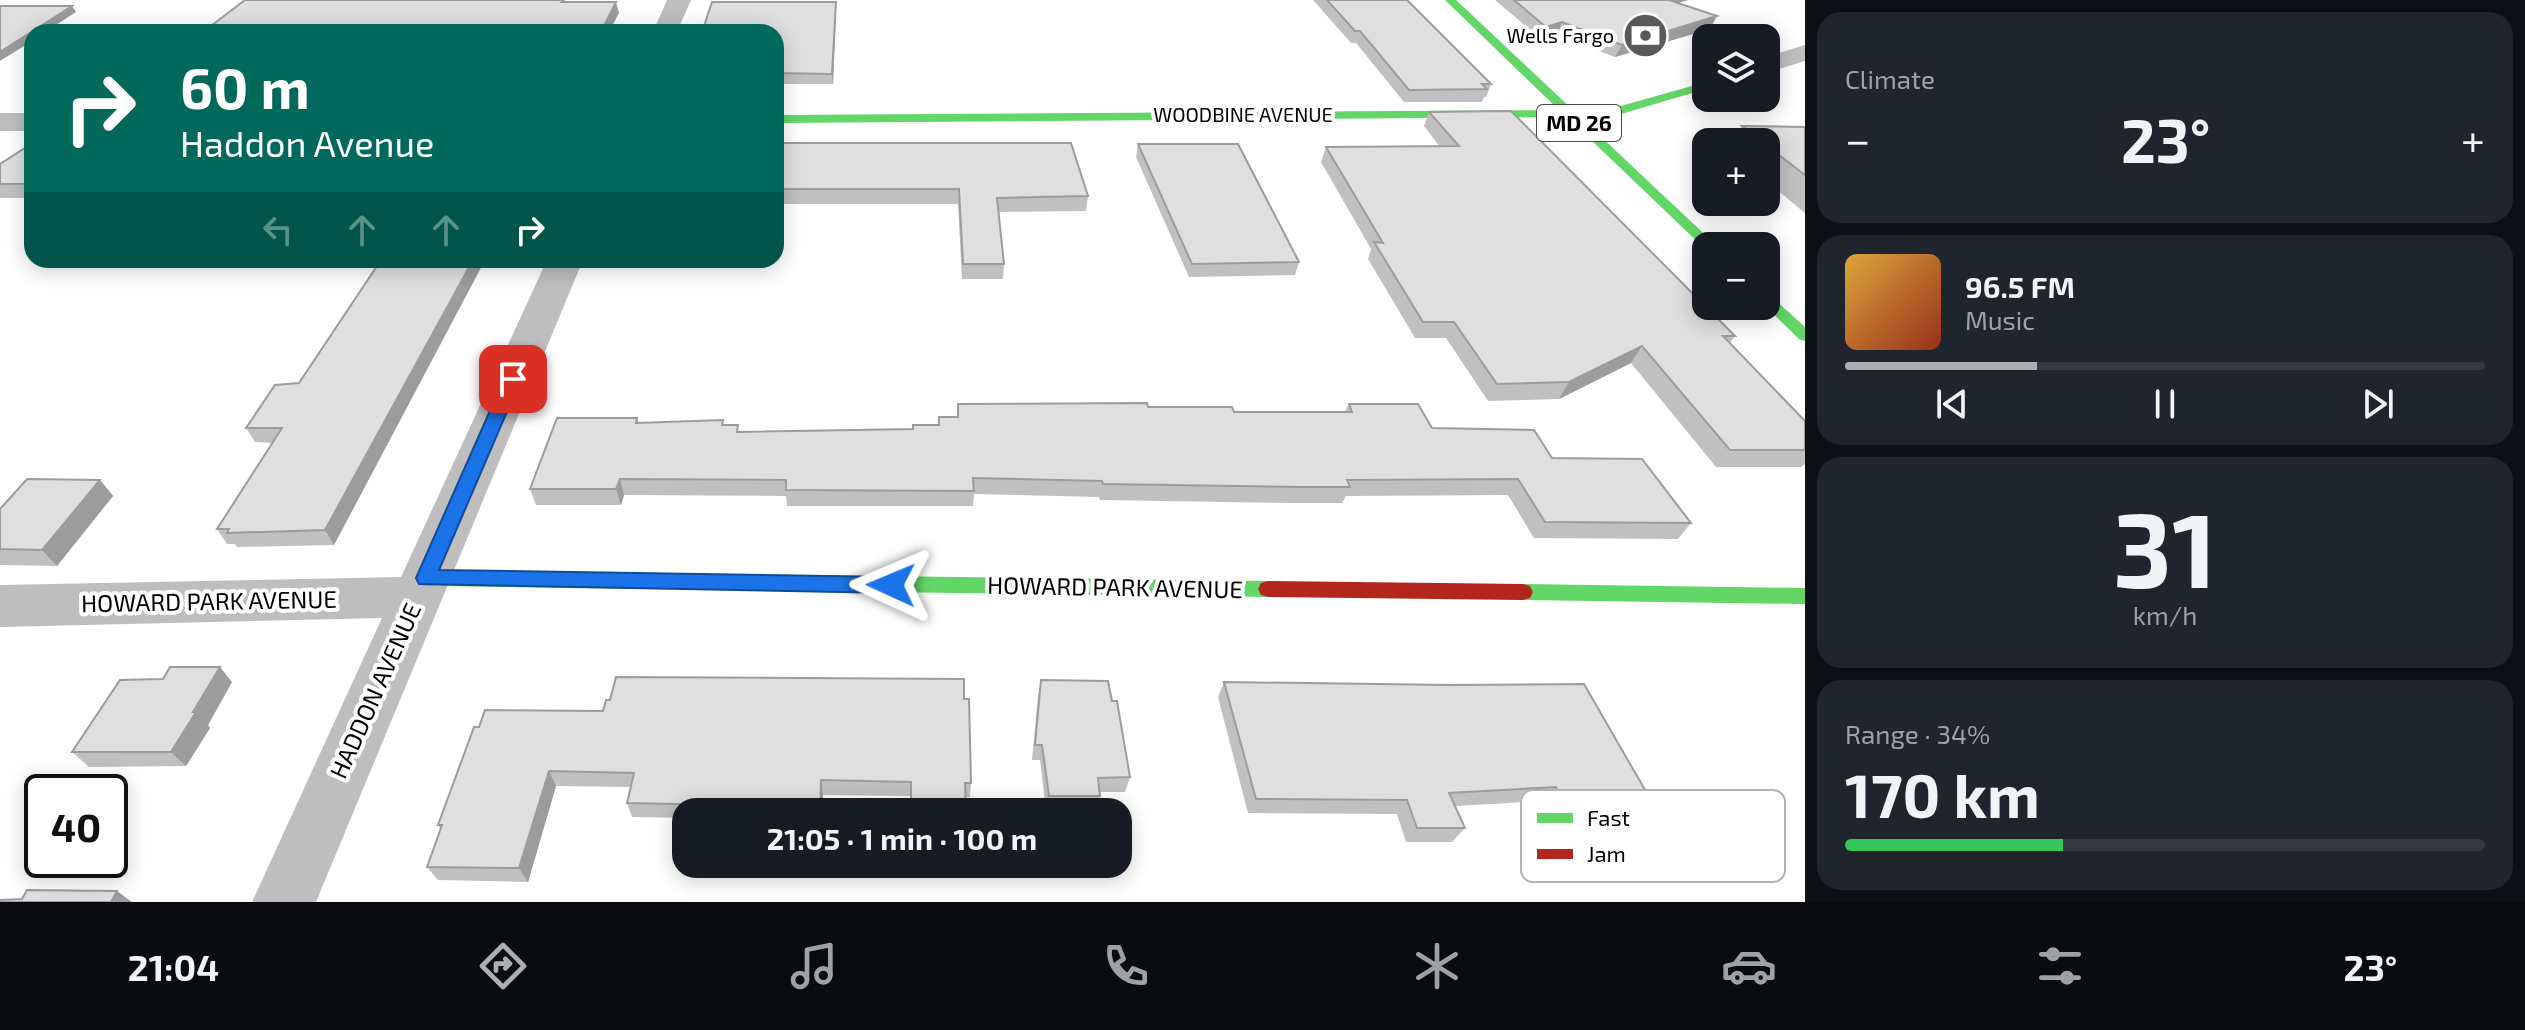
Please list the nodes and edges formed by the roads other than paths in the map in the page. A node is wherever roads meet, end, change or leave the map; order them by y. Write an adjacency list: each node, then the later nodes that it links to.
1 (679, 0): 3 (street)
2 (1450, 0): 7 (street, MD 26)
3 (668, 24)
4 (1805, 53): 5 (street)
5 (1780, 61)
6 (1692, 90): 7 (street, WOODBINE AVENUE)
7 (1569, 114): 8 (street, WOODBINE AVENUE); 11 (street, MD 26)
8 (784, 119)
9 (0, 122): 10 (street)
10 (24, 122)
11 (1695, 232)
12 (562, 268): 15 (street, HADDON AVENUE)
13 (1780, 312): 14 (street)
14 (1805, 336)
15 (422, 588): 16 (street, HOWARD PARK AVENUE); 17 (street, HOWARD PARK AVENUE); 18 (street, HADDON AVENUE)
16 (1805, 596)
17 (0, 606)
18 (284, 902)

